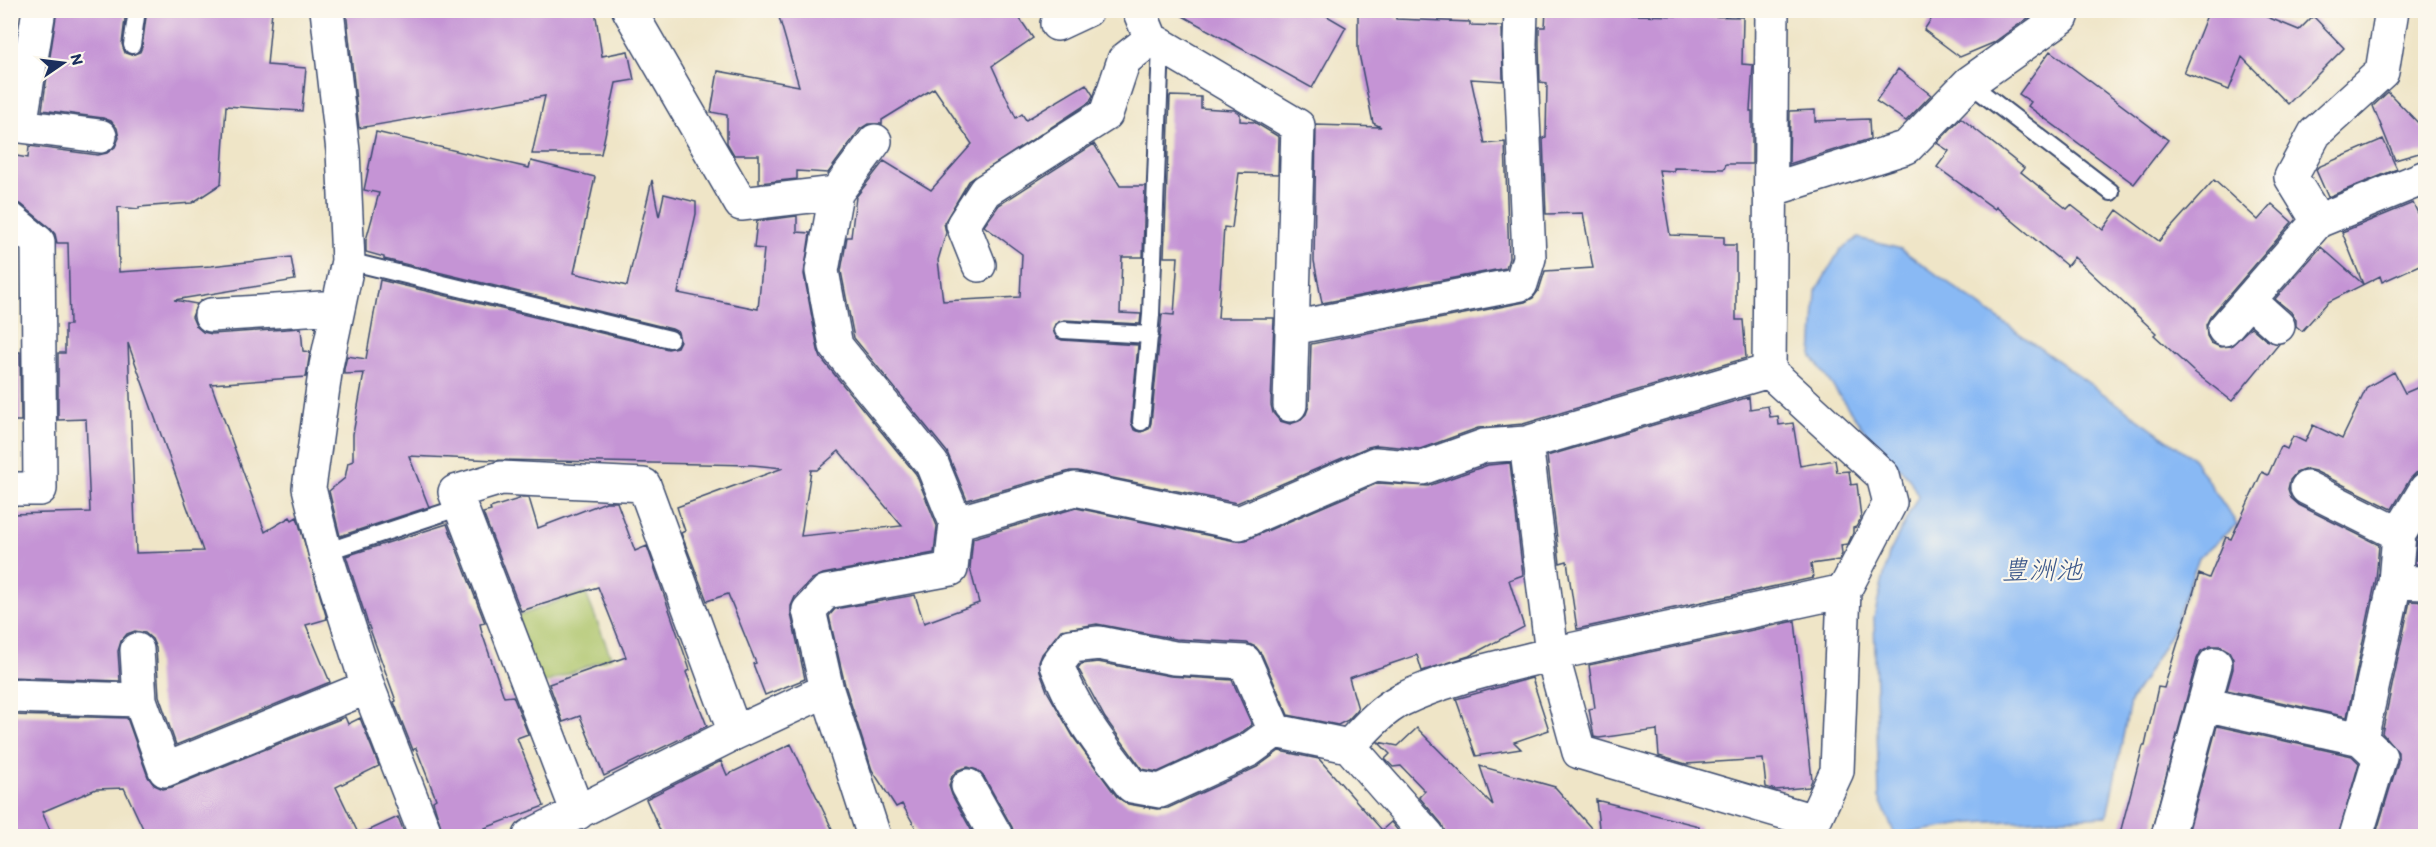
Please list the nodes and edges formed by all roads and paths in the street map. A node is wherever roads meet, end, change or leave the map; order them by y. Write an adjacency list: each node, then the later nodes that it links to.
1 (39, 10): 14 (street)
2 (137, 10): 12 (lane)
3 (327, 10): 22 (street)
4 (629, 10): 19 (street)
5 (1087, 10): 10 (street)
6 (1521, 10): 28 (street)
7 (1772, 10): 17 (street)
8 (2064, 10): 13 (street)
9 (2392, 10): 21 (street)
10 (1057, 24)
11 (1150, 31): 23 (street); 28 (street); 31 (lane)
12 (132, 45)
13 (1969, 83): 17 (street); 18 (lane)
14 (100, 136)
15 (875, 141): 19 (street)
16 (2426, 177): 21 (street)
17 (1770, 190): 33 (street)
18 (2111, 192)
19 (836, 193): 41 (street)
20 (10, 219): 38 (street)
21 (2318, 221): 24 (street)
22 (348, 261): 25 (street); 32 (lane)
23 (979, 265)
24 (2250, 301): 27 (street); 30 (street)
25 (338, 307): 26 (street); 43 (street)
26 (211, 315)
27 (2278, 326)
28 (1292, 328): 34 (street)
29 (1063, 330): 31 (lane)
30 (2224, 330)
31 (1149, 335): 35 (lane)
32 (670, 339)
33 (1769, 371): 36 (street); 45 (street)
34 (1290, 405)
35 (1141, 422)
36 (1526, 443): 41 (street); 47 (street)
37 (2307, 488): 42 (street)
38 (10, 489)
39 (2426, 489): 42 (street)
40 (461, 507): 43 (lane); 55 (street); 59 (street)
41 (956, 523): 50 (street)
42 (2399, 534): 44 (street)
43 (325, 552): 49 (street)
44 (2410, 582): 56 (street)
45 (1844, 591): 47 (street); 60 (street)
46 (137, 650): 52 (street)
47 (1552, 654): 57 (street); 60 (street)
48 (2215, 664): 53 (street)
49 (368, 687): 52 (street); 61 (street)
50 (827, 690): 55 (street); 63 (street)
51 (10, 696): 52 (street)
52 (140, 700)
53 (2204, 704): 56 (street); 66 (street)
54 (1275, 731): 54 (street); 57 (street)
55 (735, 733): 59 (street)
56 (2361, 739): 67 (street)
57 (1349, 746): 65 (street)
58 (968, 786): 64 (street)
59 (578, 813): 62 (street)
60 (1811, 829)
61 (426, 837)
62 (530, 837)
63 (874, 837)
64 (996, 837)
65 (1428, 837)
66 (2168, 837)
67 (2356, 837)

